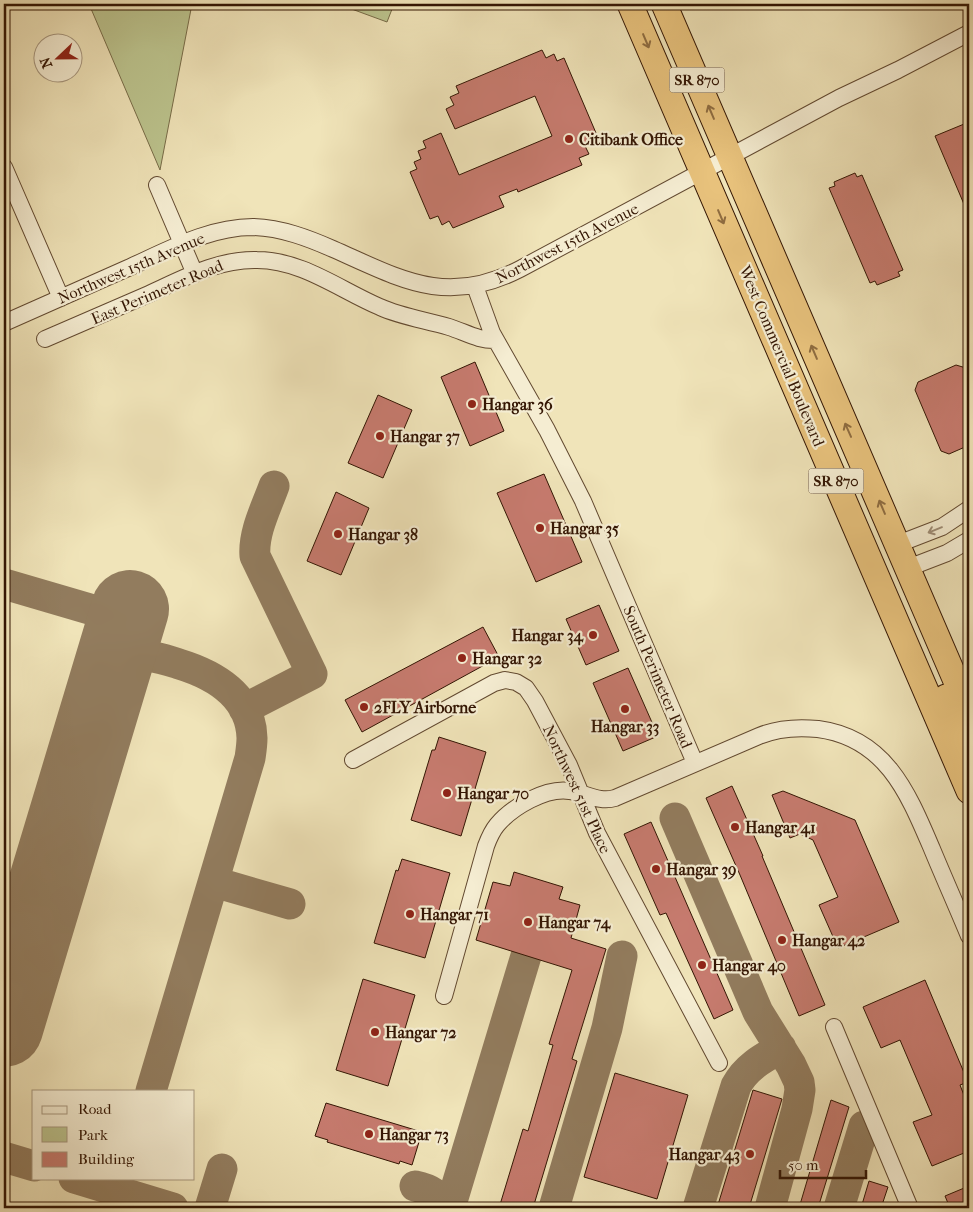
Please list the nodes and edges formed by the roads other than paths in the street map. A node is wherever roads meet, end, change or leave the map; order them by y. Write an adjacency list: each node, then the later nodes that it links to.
1 (630, 4): 6 (highway, West Commercial Boulevard / SR 870, one-way to 6)
2 (664, 4): 4 (highway, West Commercial Boulevard / SR 870, one-way to 2)
3 (969, 33): 4 (street, Northwest 15th Avenue)
4 (730, 157): 6 (street, Northwest 15th Avenue); 18 (highway, West Commercial Boulevard / SR 870, one-way to 4)
5 (4, 167): 11 (street)
6 (702, 172): 10 (street, Northwest 15th Avenue); 15 (highway, West Commercial Boulevard / SR 870, one-way to 15)
7 (157, 184): 8 (street)
8 (182, 244): 9 (street); 10 (street, Northwest 15th Avenue); 11 (street, Northwest 15th Avenue)
9 (195, 274): 13 (street, East Perimeter Road); 14 (street, East Perimeter Road)
10 (475, 286): 14 (street, South Perimeter Road)
11 (61, 298): 12 (street, Northwest 15th Avenue)
12 (4, 323)
13 (45, 339)
14 (496, 340): 25 (street, South Perimeter Road)
15 (803, 406): 19 (highway, West Commercial Boulevard / SR 870); 20 (highway)
16 (969, 509): 18 (street, one-way to 18)
17 (969, 540): 20 (street)
18 (898, 544): 20 (highway, West Commercial Boulevard / SR 870)
19 (873, 568): 22 (highway, West Commercial Boulevard / SR 870); 23 (highway)
20 (908, 568): 21 (highway, West Commercial Boulevard / SR 870)
21 (969, 710)
22 (941, 727): 26 (highway); 27 (highway, West Commercial Boulevard / SR 870)
23 (969, 736)
24 (353, 760): 28 (street, Northwest 51st Place)
25 (695, 763): 28 (street); 29 (street, South Perimeter Road)
26 (969, 764)
27 (969, 791)
28 (580, 793): 30 (street); 32 (street, Northwest 51st Place)
29 (969, 936)
30 (444, 996)
31 (834, 1027): 33 (street)
32 (719, 1063)
33 (910, 1208)

